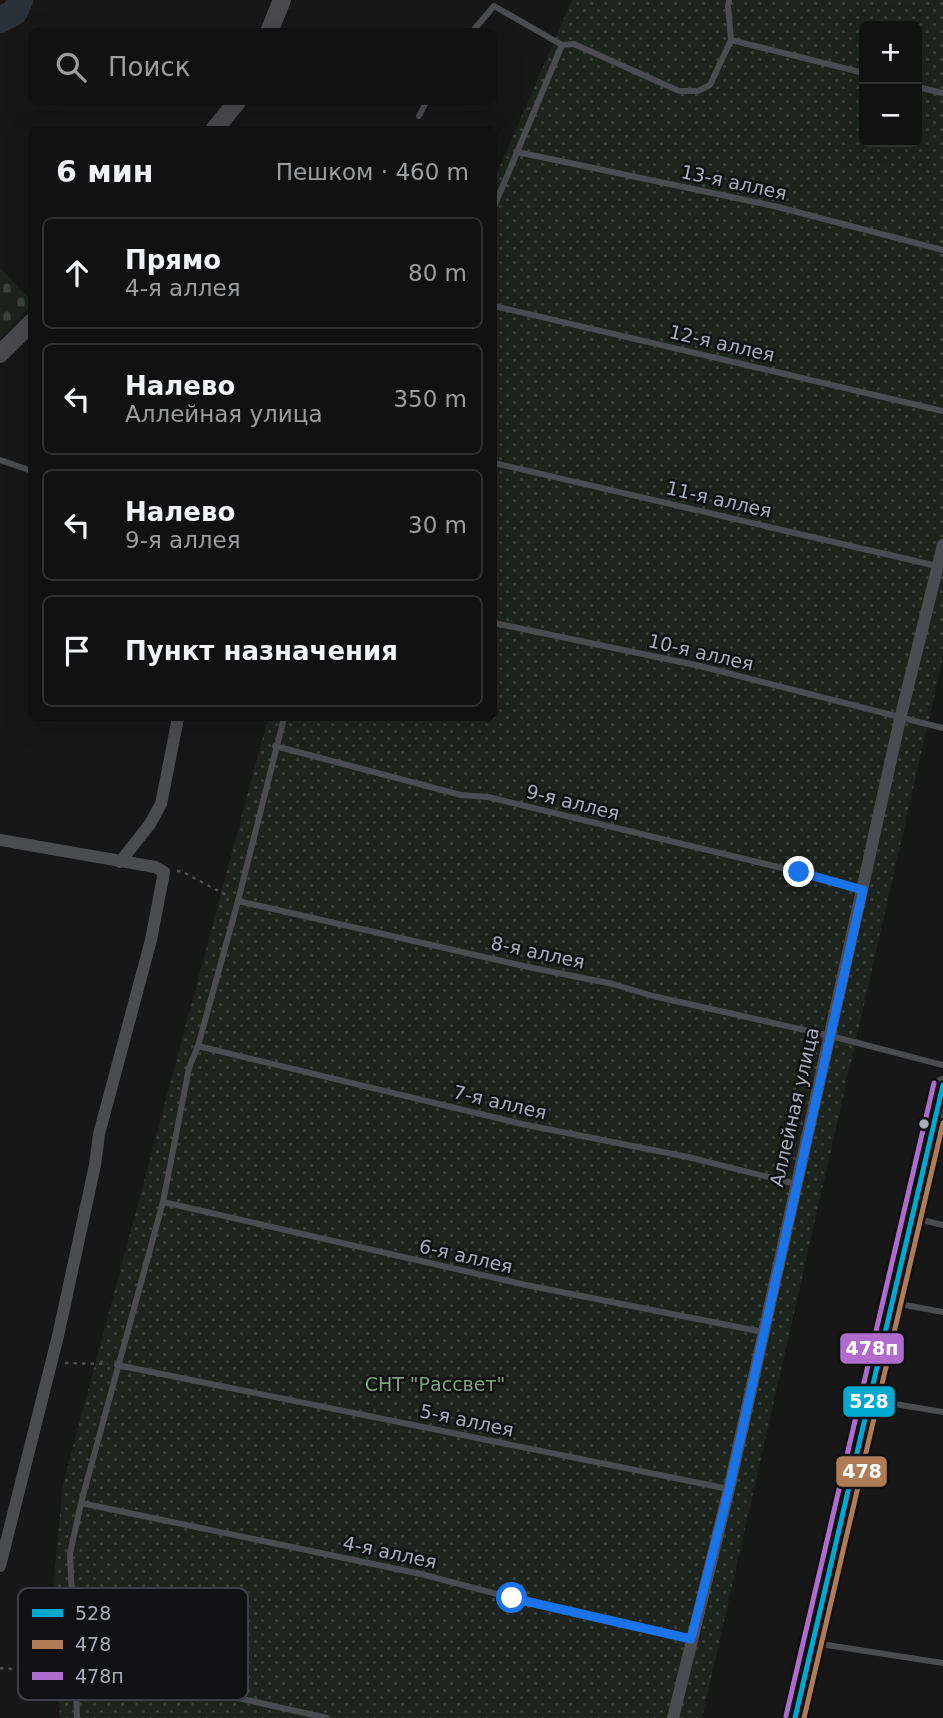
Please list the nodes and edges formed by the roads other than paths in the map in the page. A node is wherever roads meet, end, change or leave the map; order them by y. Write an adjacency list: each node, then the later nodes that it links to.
1 (282, 0): 3 (street)
2 (729, 0): 5 (lane)
3 (271, 28)
4 (475, 28): 6 (lane)
5 (731, 40): 6 (lane); 7 (lane)
6 (562, 45): 14 (lane)
7 (859, 72)
8 (922, 88): 9 (lane)
9 (943, 93)
10 (235, 105): 13 (street)
11 (424, 105): 12 (lane)
12 (419, 116)
13 (218, 126)
14 (517, 152): 15 (lane); 16 (lane, 13-я аллея)
15 (497, 200)
16 (943, 250)
17 (497, 307): 20 (lane, 12-я аллея)
18 (28, 326): 19 (street)
19 (0, 354)
20 (943, 411)
21 (0, 460): 23 (lane)
22 (497, 464): 25 (lane, 11-я аллея)
23 (28, 470)
24 (943, 545): 25 (street, Аллейная улица)
25 (937, 566): 27 (street, Аллейная улица)
26 (497, 624): 27 (lane, 10-я аллея)
27 (900, 719): 30 (lane, 10-я аллея); 34 (street, Аллейная улица)
28 (177, 721): 33 (street)
29 (283, 721): 31 (lane)
30 (943, 728)
31 (275, 747): 34 (lane, 9-я аллея); 35 (lane)
32 (0, 840): 33 (street)
33 (120, 862): 52 (street)
34 (863, 890): 36 (street, Аллейная улица)
35 (238, 901): 36 (lane, 8-я аллея); 37 (lane)
36 (831, 1036): 38 (lane, 8-я аллея); 40 (street, Аллейная улица)
37 (198, 1046): 40 (lane, 7-я аллея); 41 (lane)
38 (943, 1065)
39 (943, 1085): 42 (street)
40 (796, 1184): 46 (street, Аллейная улица)
41 (163, 1202): 46 (lane, 6-я аллея); 47 (lane)
42 (912, 1217): 43 (lane); 44 (street)
43 (943, 1225)
44 (892, 1303): 45 (lane); 48 (street)
45 (943, 1312)
46 (763, 1332): 50 (street, Аллейная улица)
47 (117, 1365): 50 (lane, 5-я аллея); 51 (lane)
48 (869, 1400): 49 (lane); 55 (street)
49 (943, 1412)
50 (729, 1489): 54 (street, Аллейная улица)
51 (81, 1503): 53 (lane); 54 (lane, 4-я аллея)
52 (0, 1566)
53 (71, 1588)
54 (691, 1639): 61 (street, Аллейная улица)
55 (813, 1643): 56 (lane); 62 (street)
56 (943, 1663)
57 (76, 1700): 59 (lane)
58 (247, 1700): 60 (lane)
59 (77, 1718)
60 (327, 1718)
61 (673, 1718)
62 (795, 1718)

